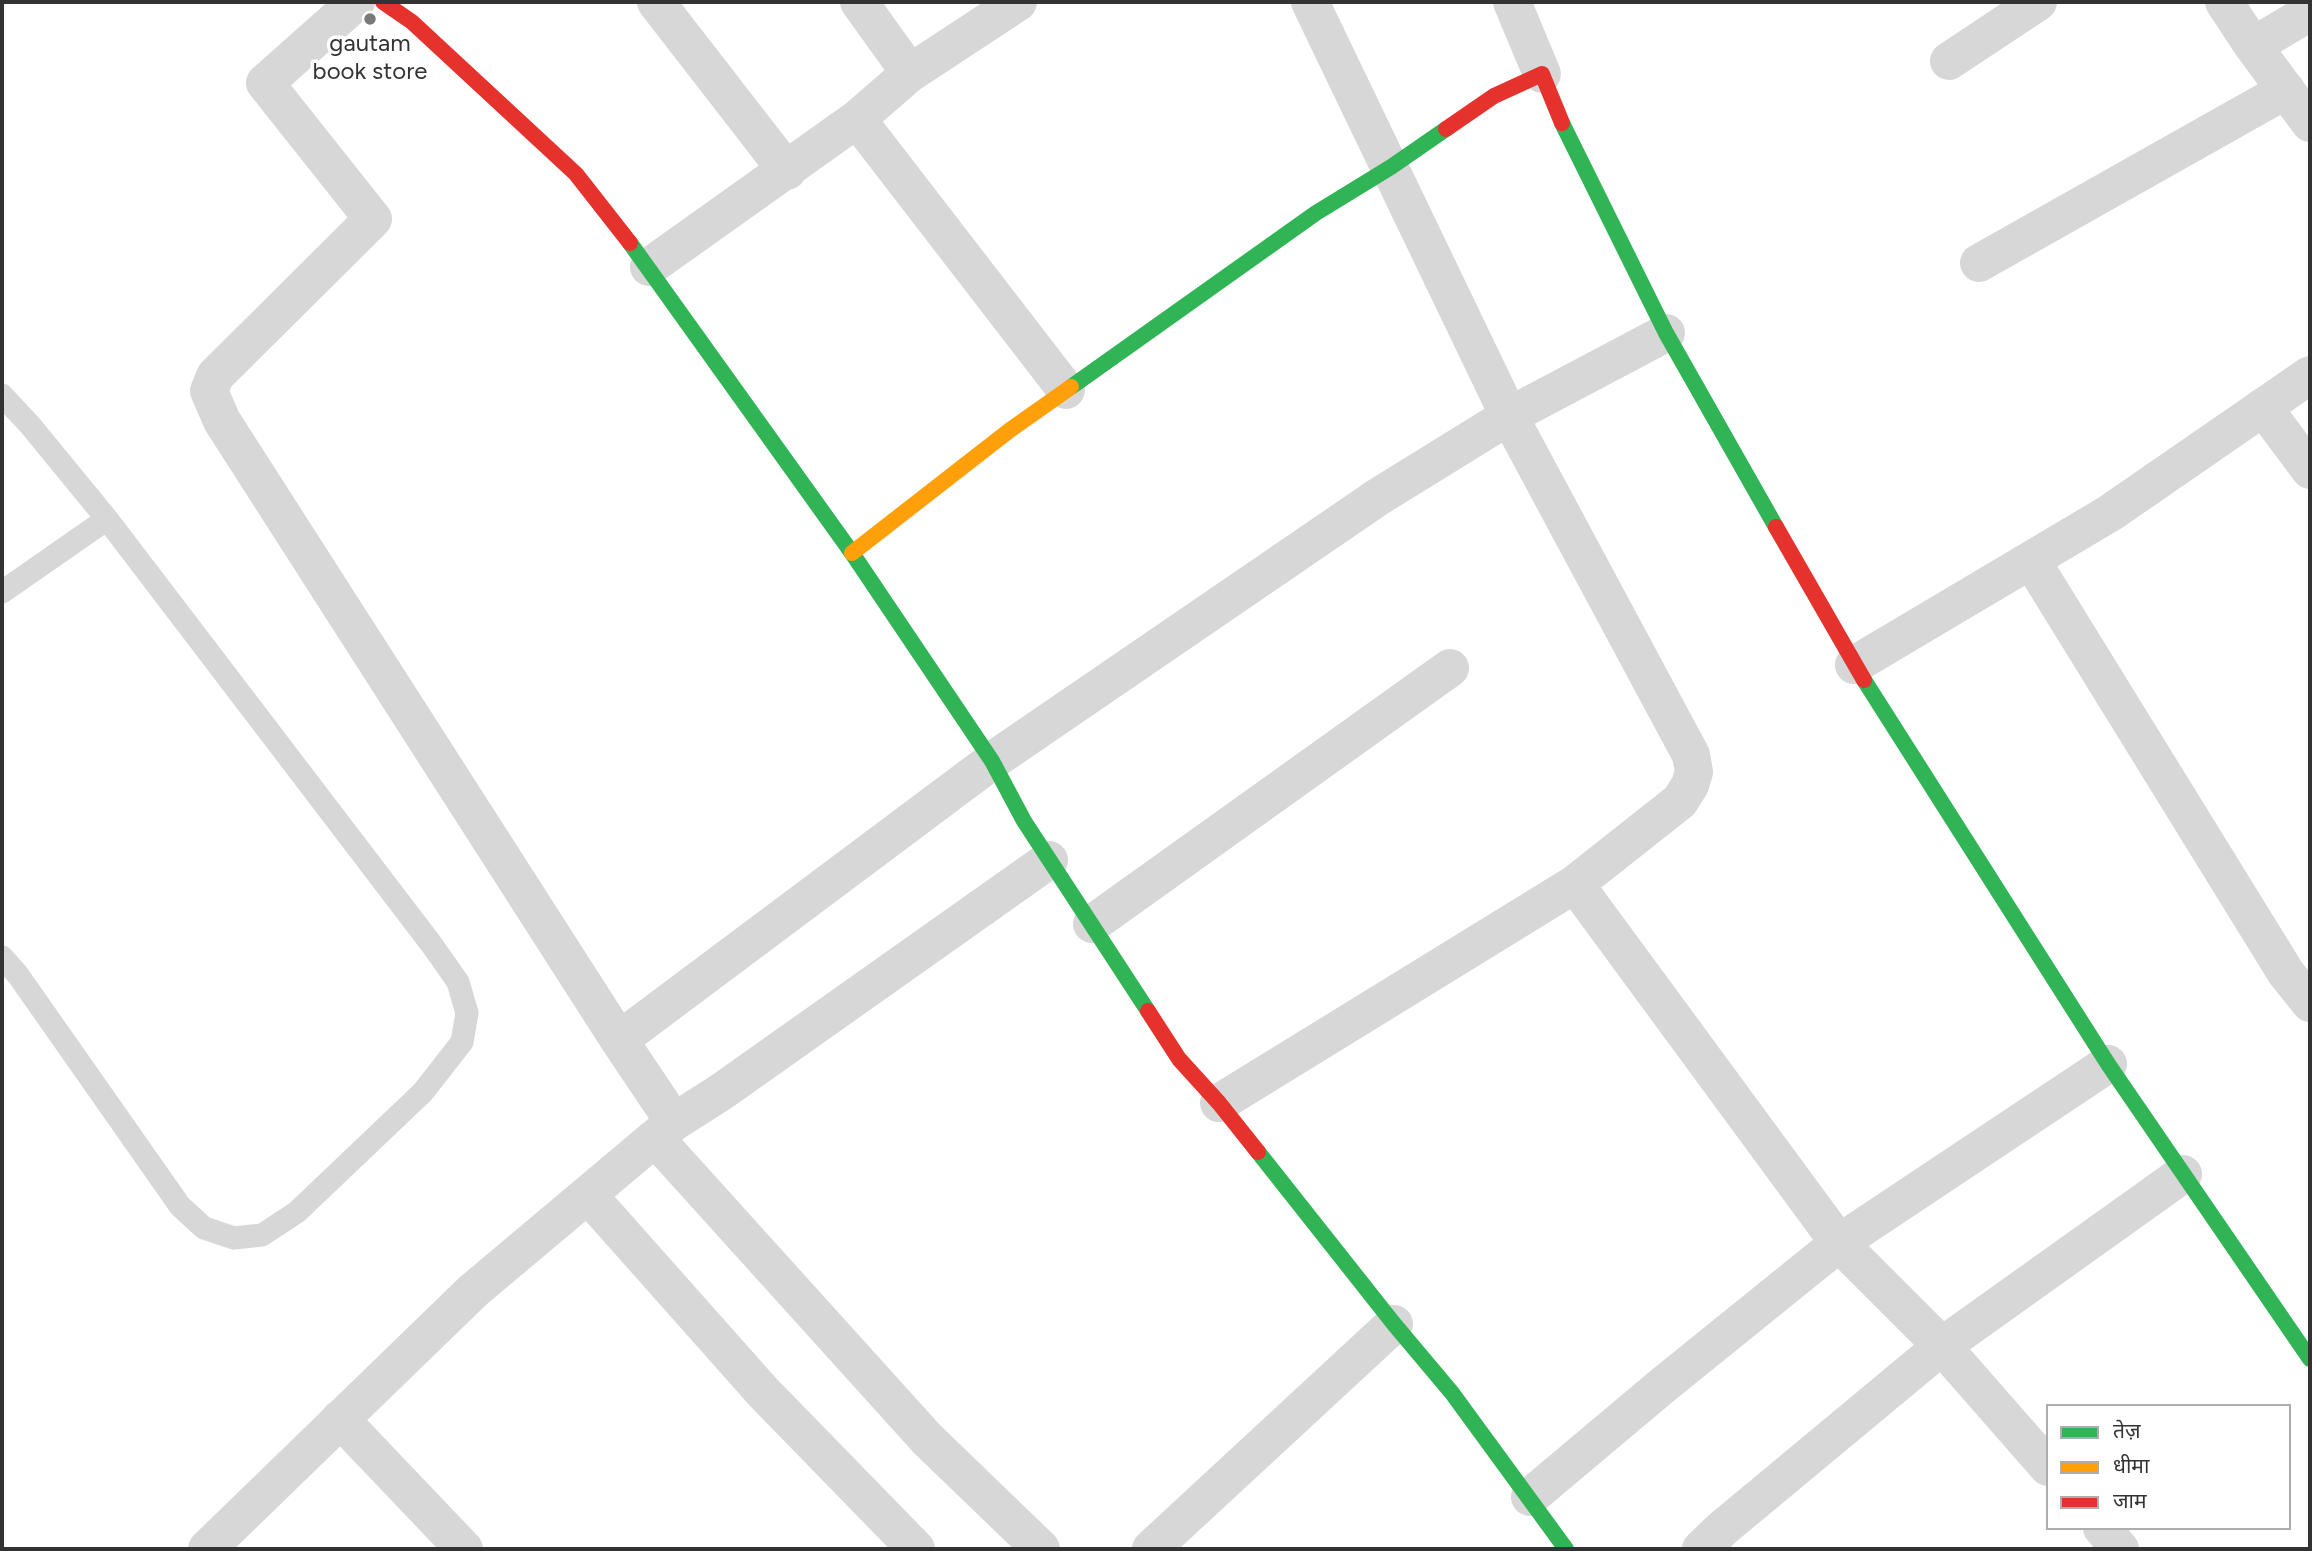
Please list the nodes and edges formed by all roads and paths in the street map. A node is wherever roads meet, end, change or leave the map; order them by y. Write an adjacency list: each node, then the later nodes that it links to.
1 (356, 2): 41 (street)
2 (656, 2): 19 (street)
3 (859, 2): 13 (street)
4 (1018, 2): 13 (street)
5 (1310, 2): 18 (street)
6 (1512, 2): 14 (street)
7 (2038, 2): 12 (street)
8 (2224, 2): 11 (street)
9 (407, 9): 21 (street)
10 (2310, 12): 11 (street)
11 (2253, 46): 15 (street)
12 (1948, 61)
13 (910, 73): 16 (street)
14 (1542, 74): 18 (street); 22 (street)
15 (2286, 90): 17 (street); 20 (street)
16 (858, 119): 19 (street); 24 (street)
17 (2310, 123)
18 (1391, 167): 24 (street); 27 (street)
19 (787, 171): 21 (street)
20 (1979, 263)
21 (649, 267): 30 (street)
22 (1666, 333): 27 (street); 33 (street)
23 (2310, 375): 26 (street)
24 (1066, 390): 30 (street)
25 (2, 395): 29 (lane)
26 (2263, 407): 28 (street); 31 (street)
27 (1509, 416): 35 (street); 37 (street)
28 (2310, 470)
29 (107, 519): 32 (lane); 39 (lane)
30 (852, 553): 35 (street)
31 (2031, 560): 33 (street); 40 (street)
32 (2, 592)
33 (1854, 664): 42 (street)
34 (1450, 668): 38 (street)
35 (992, 761): 36 (street); 41 (street)
36 (1049, 860): 38 (street); 44 (street)
37 (1575, 884): 43 (street); 47 (street)
38 (1091, 924): 43 (street)
39 (2, 957)
40 (2310, 1003)
41 (619, 1040): 44 (street)
42 (2108, 1064): 45 (street); 47 (street)
43 (1219, 1102): 48 (street)
44 (665, 1130): 46 (street); 59 (street)
45 (2183, 1174): 49 (street); 50 (street)
46 (588, 1195): 51 (street); 58 (street)
47 (1839, 1243): 49 (street); 53 (street)
48 (1394, 1324): 53 (street); 60 (street)
49 (1942, 1346): 52 (street); 55 (street)
50 (2310, 1359)
51 (340, 1419): 56 (street); 57 (street)
52 (2046, 1465)
53 (1530, 1497): 61 (street)
54 (2104, 1530): 62 (street)
55 (1722, 1542)
56 (207, 1549)
57 (464, 1549)
58 (916, 1549)
59 (1041, 1549)
60 (1151, 1549)
61 (1566, 1549)
62 (2120, 1549)

